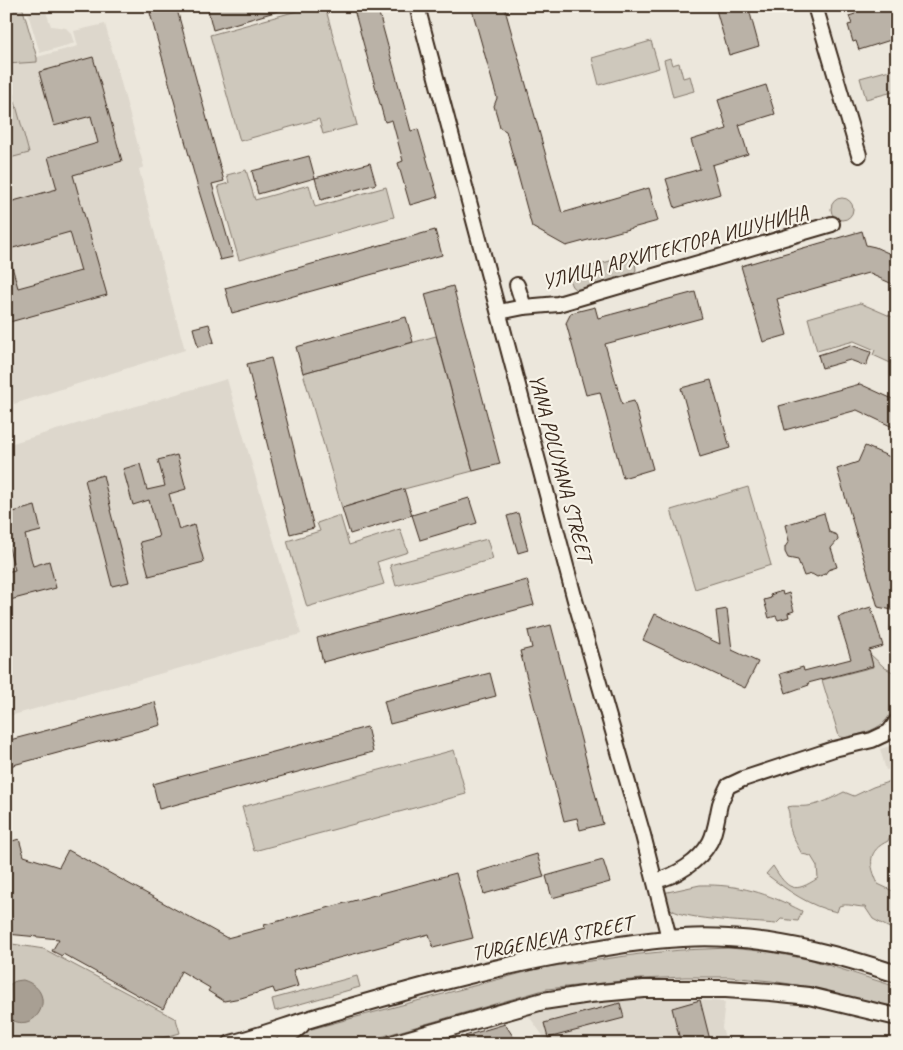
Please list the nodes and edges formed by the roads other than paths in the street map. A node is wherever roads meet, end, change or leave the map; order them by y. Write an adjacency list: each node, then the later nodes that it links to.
1 (417, 6): 7 (street, YANA POLUYANA STREET)
2 (815, 6): 3 (street)
3 (859, 155)
4 (832, 224): 6 (street, УЛИЦА АРХИТЕКТОРА ИШУНИНА)
5 (517, 285): 6 (street)
6 (524, 307): 7 (street, УЛИЦА АРХИТЕКТОРА ИШУНИНА)
7 (499, 312): 9 (street, YANA POLUYANA STREET)
8 (897, 721): 9 (street)
9 (654, 881): 10 (street, YANA POLUYANA STREET)
10 (669, 938): 11 (main road, TURGENEVA STREET); 13 (main road, TURGENEVA STREET)
11 (894, 974)
12 (893, 1015): 16 (main road)
13 (307, 1020): 14 (main road, TURGENEVA STREET); 15 (main road)
14 (242, 1043)
15 (284, 1044)
16 (392, 1044)

